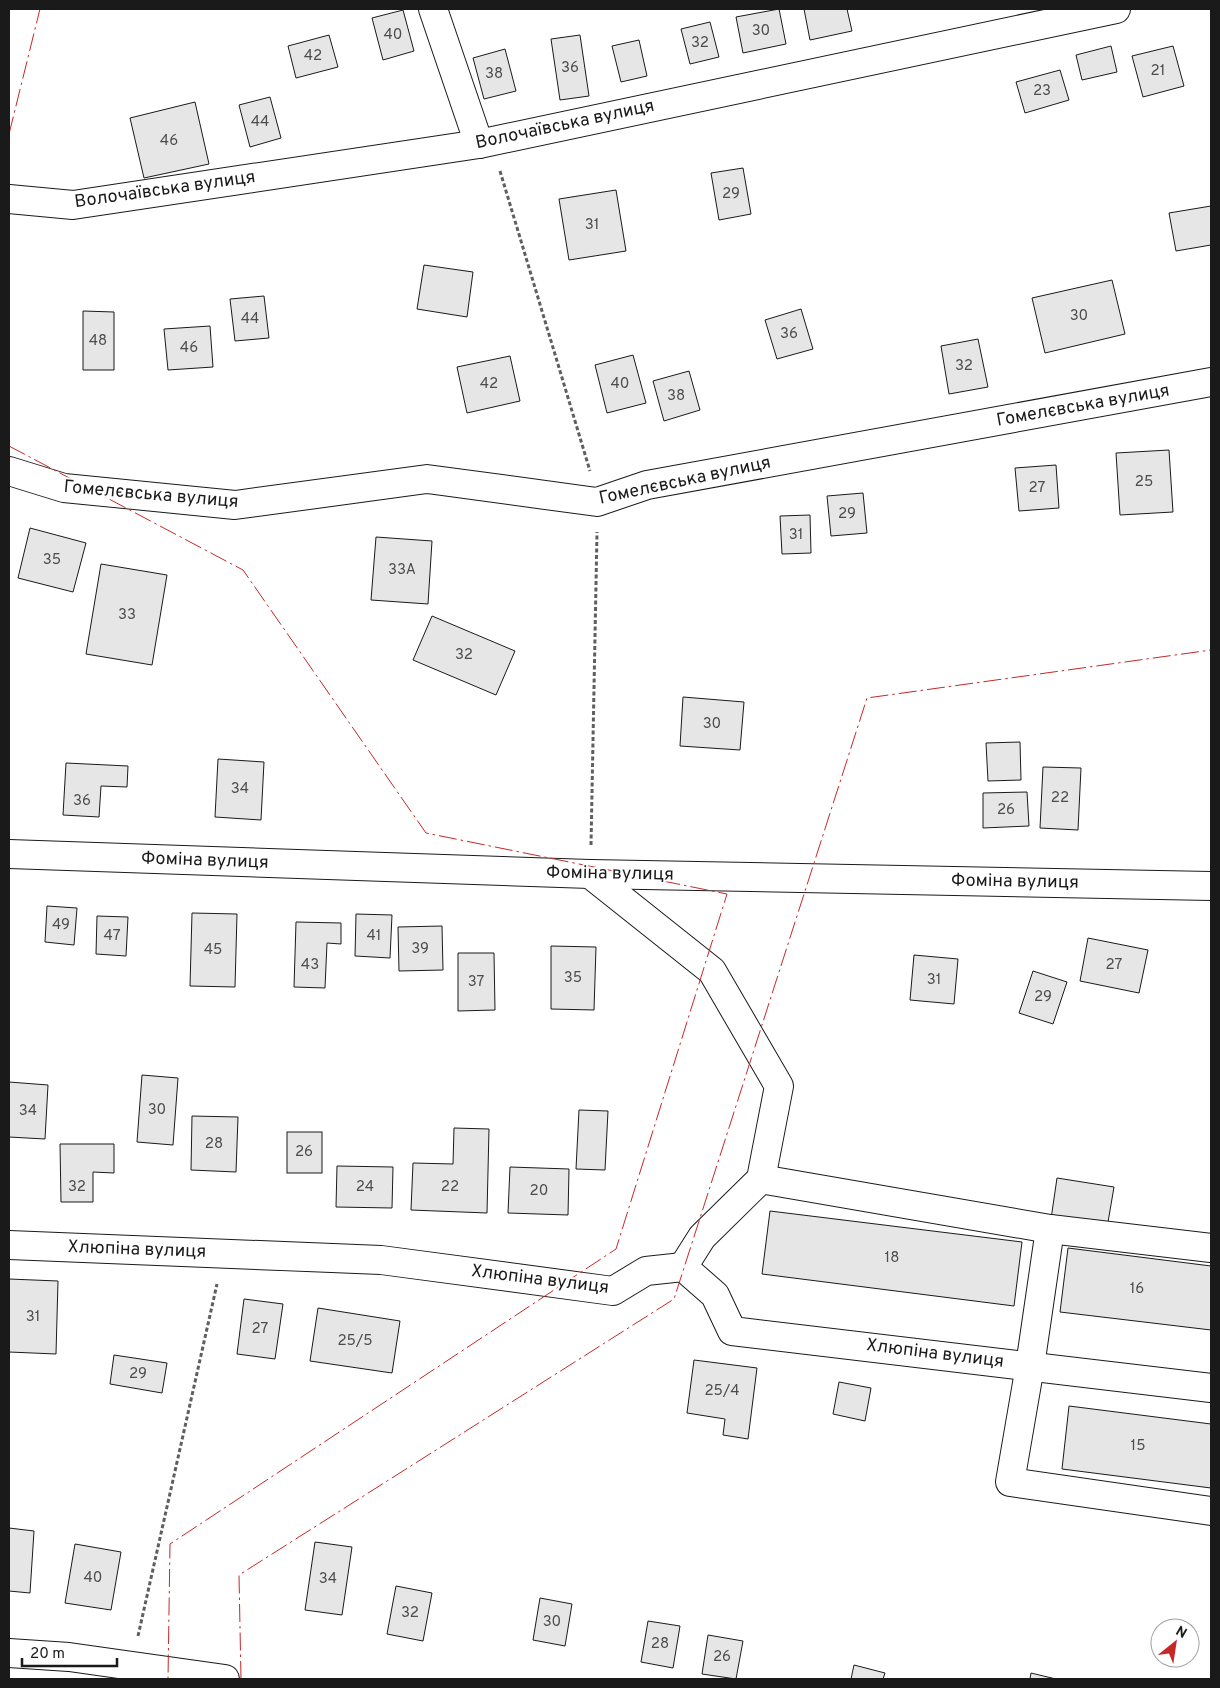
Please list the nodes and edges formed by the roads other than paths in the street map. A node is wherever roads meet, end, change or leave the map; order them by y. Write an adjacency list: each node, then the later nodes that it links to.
1 (433, 9): 3 (street)
2 (1116, 9): 3 (street, Волочаївська вулиця)
3 (485, 143): 4 (street, Волочаївська вулиця)
4 (9, 199)
5 (1211, 382): 6 (street, Гомелєвська вулиця)
6 (9, 471)
7 (9, 854): 8 (street, Фоміна вулиця)
8 (590, 874): 9 (street, Фоміна вулиця); 10 (street)
9 (1211, 886)
10 (761, 1179): 11 (street); 14 (street)
11 (1050, 1229): 13 (street); 15 (street)
12 (9, 1245): 14 (street, Хлюпіна вулиця)
13 (1211, 1248)
14 (683, 1268): 15 (street, Хлюпіна вулиця)
15 (1030, 1366): 16 (street, Хлюпіна вулиця); 17 (street)
16 (1211, 1388)
17 (1211, 1511)
18 (9, 1653): 19 (street)
19 (130, 1673): 20 (street)
20 (213, 1678)

